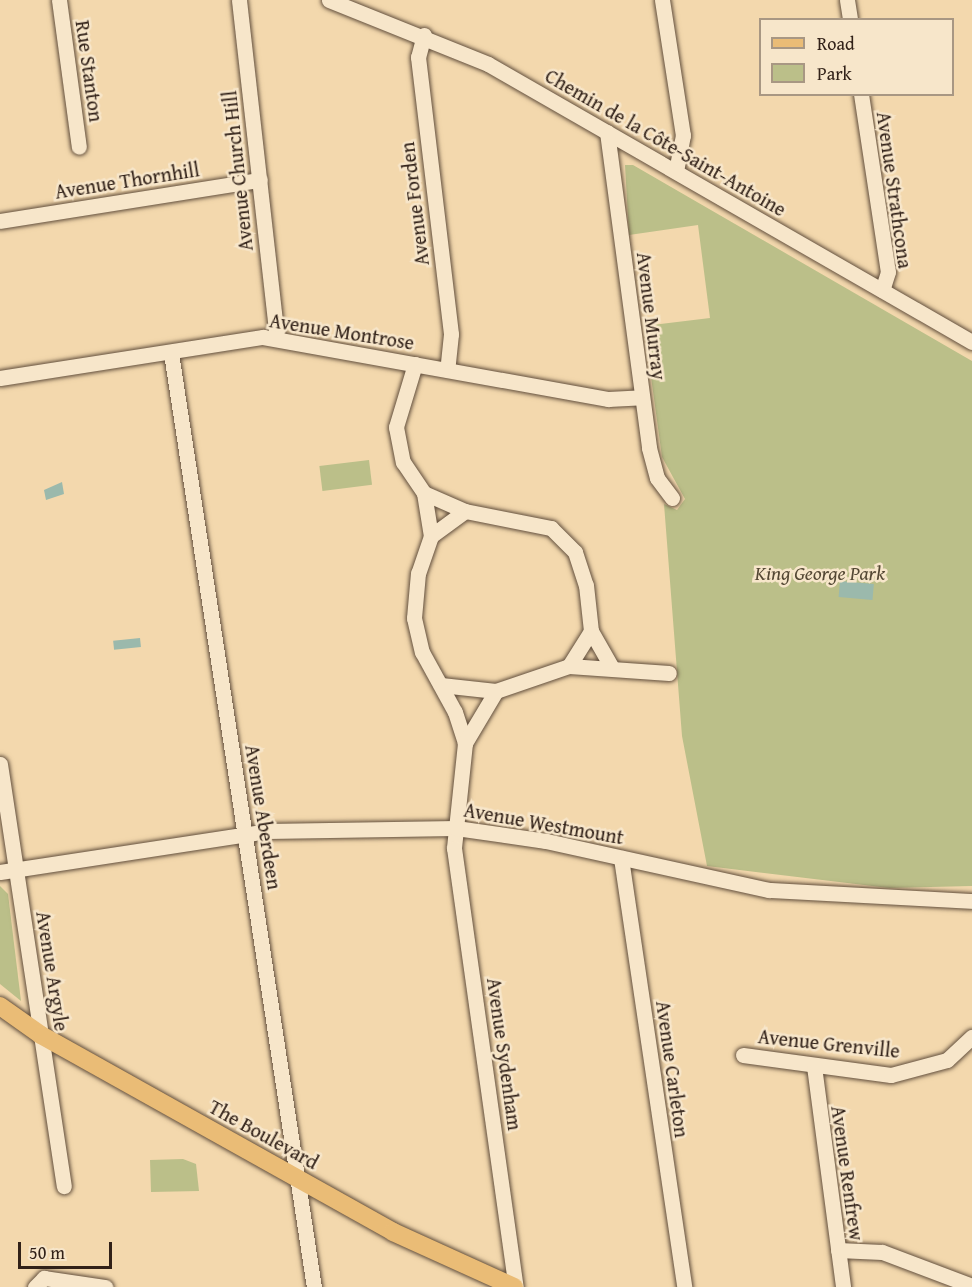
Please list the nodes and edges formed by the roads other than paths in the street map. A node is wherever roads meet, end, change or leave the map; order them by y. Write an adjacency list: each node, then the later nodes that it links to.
1 (59, 0): 10 (street, Rue Stanton)
2 (239, 0): 12 (street, Avenue Church Hill)
3 (332, 0): 7 (street, Chemin de la Côte-Saint-Antoine)
4 (662, 0): 11 (street)
5 (847, 0): 6 (street)
6 (850, 18)
7 (424, 35): 9 (street, Chemin de la Côte-Saint-Antoine); 19 (street, Avenue Forden)
8 (861, 96): 14 (street, Avenue Strathcona)
9 (607, 132): 11 (street, Chemin de la Côte-Saint-Antoine); 21 (street, Avenue Murray)
10 (79, 147)
11 (676, 171): 14 (street, Chemin de la Côte-Saint-Antoine)
12 (260, 180): 13 (street, Avenue Thornhill); 15 (street, Avenue Church Hill)
13 (0, 221)
14 (882, 291): 16 (street, Chemin de la Côte-Saint-Antoine)
15 (277, 338): 17 (street, Avenue Montrose); 18 (street, Avenue Montrose)
16 (972, 342)
17 (171, 353): 20 (street, Avenue Montrose); 35 (street, Avenue Aberdeen)
18 (415, 364): 19 (street, Avenue Montrose); 22 (street)
19 (447, 370): 21 (street, Avenue Montrose)
20 (0, 378)
21 (642, 397): 23 (street, Avenue Murray)
22 (424, 493): 24 (street); 25 (street)
23 (672, 498)
24 (465, 511): 25 (street); 26 (street)
25 (431, 536): 30 (street)
26 (591, 631): 27 (street); 28 (street)
27 (569, 666): 28 (street); 31 (street)
28 (611, 666): 29 (street)
29 (669, 673)
30 (441, 685): 31 (street); 32 (street)
31 (496, 691): 32 (street)
32 (465, 743): 34 (street)
33 (0, 764): 37 (street, Avenue Argyle)
34 (456, 828): 35 (street, Avenue Westmount); 36 (street, Avenue Westmount); 52 (street, Avenue Sydenham)
35 (246, 833): 37 (street, Avenue Westmount); 45 (street, Avenue Aberdeen)
36 (621, 858): 39 (street, Avenue Westmount); 53 (street, Avenue Carleton)
37 (16, 869): 38 (street, Avenue Westmount); 41 (street, Avenue Argyle)
38 (0, 872)
39 (972, 901)
40 (0, 1006): 41 (main road, The Boulevard)
41 (41, 1035): 45 (main road, The Boulevard); 46 (street, Avenue Argyle)
42 (972, 1037): 44 (street, Avenue Grenville)
43 (742, 1054): 44 (street, Avenue Grenville)
44 (814, 1066): 47 (street, Avenue Renfrew)
45 (297, 1179): 48 (street, Avenue Aberdeen); 52 (main road, The Boulevard)
46 (64, 1186)
47 (838, 1250): 49 (street); 54 (street, Avenue Renfrew)
48 (310, 1286)
49 (972, 1286)
50 (35, 1287): 51 (street)
51 (105, 1287)
52 (515, 1287)
53 (684, 1287)
54 (843, 1287)

